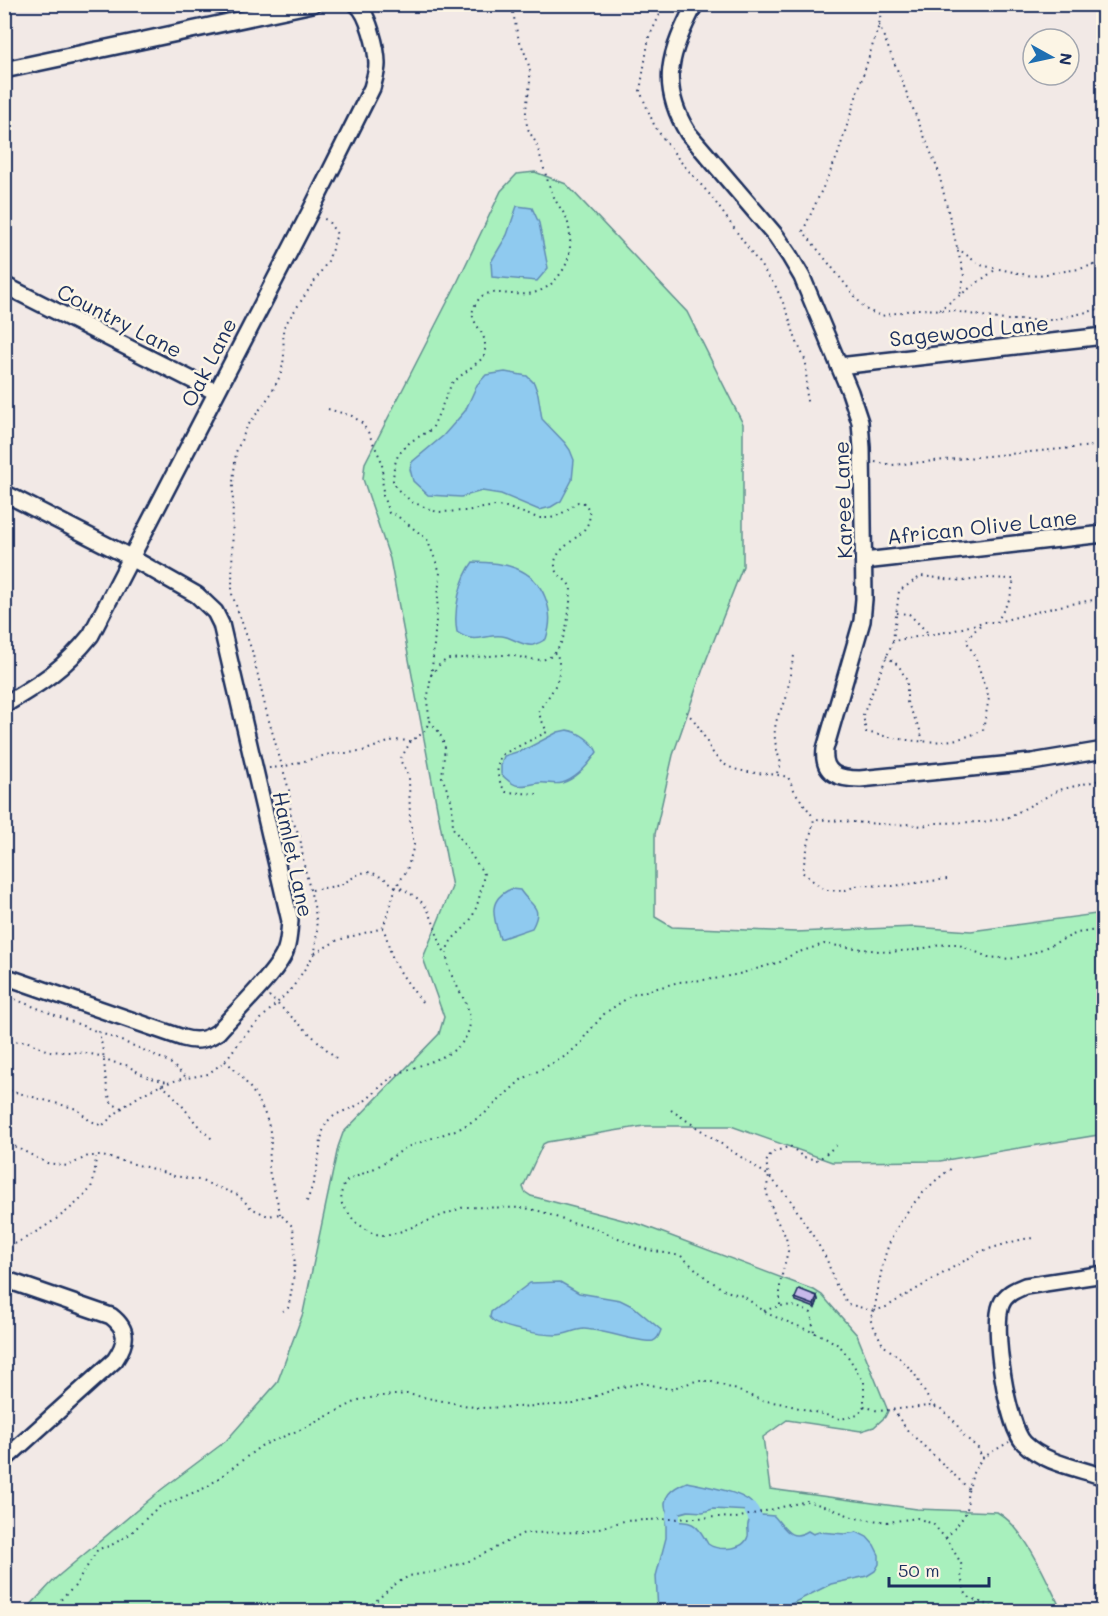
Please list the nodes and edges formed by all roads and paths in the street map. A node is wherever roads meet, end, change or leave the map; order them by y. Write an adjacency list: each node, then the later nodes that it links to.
1 (313, 4): 10 (street)
2 (356, 4): 23 (street, Oak Lane)
3 (517, 4): 7 (path)
4 (695, 4): 22 (street, Karee Lane)
5 (882, 4): 9 (path)
6 (1096, 4): 8 (path)
7 (511, 6): 38 (path)
8 (1104, 10)
9 (879, 25): 11 (path); 20 (path)
10 (4, 70)
11 (957, 248): 15 (path); 18 (path)
12 (1104, 262): 13 (path)
13 (1092, 265): 15 (path); 16 (path)
14 (764, 268): 24 (path)
15 (997, 269): 18 (path)
16 (1104, 270)
17 (4, 285): 23 (street, Country Lane)
18 (960, 295): 20 (path)
19 (1104, 308): 20 (path)
20 (939, 310)
21 (1104, 336): 22 (street, Sagewood Lane)
22 (839, 366): 27 (street, Karee Lane)
23 (216, 392): 30 (street, Oak Lane)
24 (807, 402)
25 (328, 409): 41 (path)
26 (1104, 445): 27 (path)
27 (863, 461): 31 (street, Karee Lane)
28 (4, 493): 30 (street, Hamlet Lane)
29 (1104, 534): 31 (street, African Olive Lane)
30 (130, 558): 42 (street, Oak Lane); 48 (street, Hamlet Lane)
31 (864, 561): 47 (street, Karee Lane)
32 (1104, 598): 35 (path)
33 (897, 613): 35 (path); 36 (path); 37 (path)
34 (983, 622): 35 (path); 36 (path); 46 (path)
35 (997, 622)
36 (930, 635): 37 (path)
37 (892, 641): 40 (path)
38 (556, 652): 41 (path); 51 (path)
39 (794, 656): 49 (path)
40 (886, 656): 46 (path); 46 (path)
41 (431, 675): 44 (path)
42 (4, 705)
43 (686, 712): 49 (path)
44 (430, 721): 45 (path); 59 (path)
45 (411, 741): 48 (path); 54 (path)
46 (923, 742)
47 (1104, 750)
48 (255, 770): 61 (street, Hamlet Lane)
49 (777, 773): 52 (path)
50 (1104, 779): 52 (path)
51 (537, 794)
52 (814, 819): 53 (path)
53 (948, 879)
54 (396, 887): 55 (path); 56 (path); 59 (path)
55 (311, 890)
56 (383, 928): 58 (path); 62 (path)
57 (1104, 929): 88 (path)
58 (315, 953)
59 (446, 954): 80 (path)
60 (4, 976): 61 (street, Hamlet Lane)
61 (259, 986): 66 (path)
62 (422, 1002)
63 (98, 1031): 65 (path)
64 (4, 1042): 65 (path)
65 (105, 1058): 69 (path); 72 (path)
66 (336, 1058)
67 (225, 1061): 81 (path)
68 (188, 1078): 69 (path)
69 (167, 1082): 70 (path)
70 (161, 1085): 72 (path); 74 (path)
71 (4, 1089): 72 (path)
72 (122, 1108)
73 (671, 1110): 79 (path)
74 (214, 1140)
75 (4, 1141): 77 (path)
76 (837, 1145): 79 (path)
77 (97, 1156): 81 (path); 83 (path)
78 (952, 1168): 89 (path)
79 (769, 1176): 86 (path); 89 (path)
80 (306, 1204)
81 (280, 1214): 87 (path)
82 (1034, 1238): 89 (path)
83 (4, 1249)
84 (1104, 1274): 94 (street)
85 (4, 1279): 96 (street)
86 (780, 1305): 88 (path); 90 (path)
87 (283, 1311)
88 (764, 1311): 90 (path)
89 (874, 1311): 92 (path)
90 (814, 1332): 91 (path)
91 (864, 1406): 93 (path); 100 (path)
92 (934, 1407): 93 (path); 95 (path)
93 (893, 1410): 98 (path)
94 (1018, 1436): 95 (path); 97 (street)
95 (982, 1458): 98 (path)
96 (4, 1460)
97 (1104, 1477)
98 (969, 1489): 99 (path)
99 (945, 1538): 101 (path); 102 (path)
100 (48, 1611)
101 (363, 1611)
102 (997, 1611)

